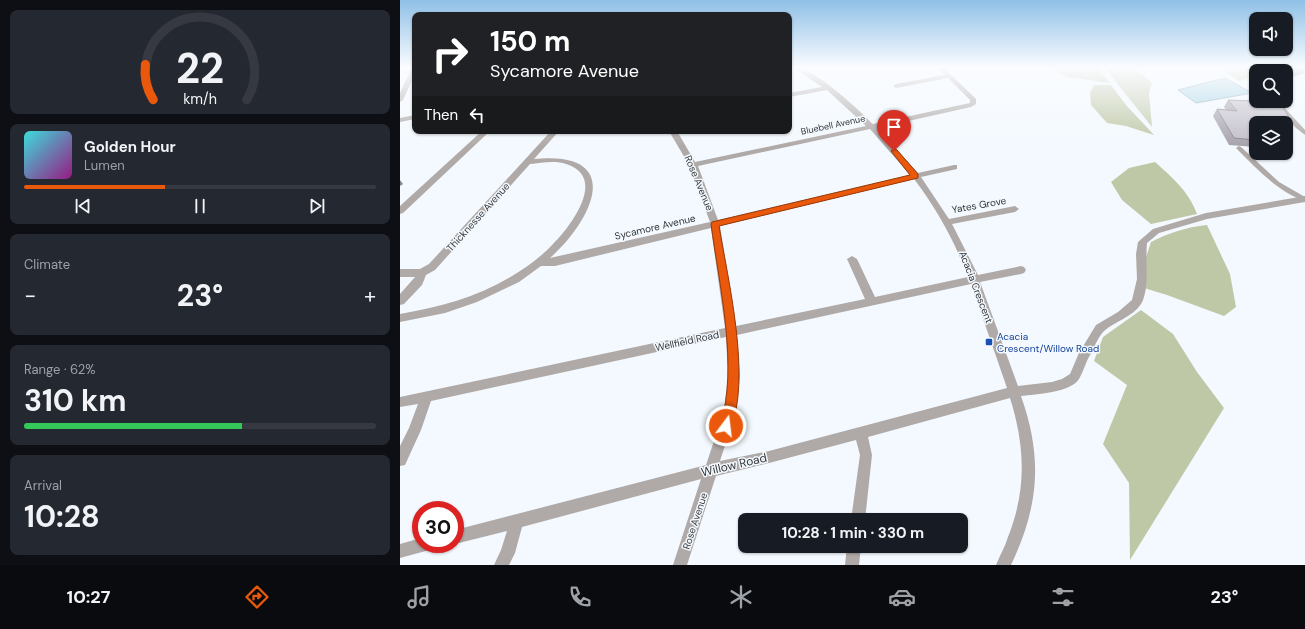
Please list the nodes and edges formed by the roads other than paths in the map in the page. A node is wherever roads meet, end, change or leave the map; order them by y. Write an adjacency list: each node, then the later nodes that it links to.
1 (802, 93): 4 (street)
2 (835, 93): 8 (street, Acacia Crescent)
3 (967, 93): 8 (street, Bluebell Avenue)
4 (792, 95)
5 (1282, 108): 9 (lane)
6 (412, 118): 7 (street)
7 (400, 120)
8 (872, 127): 15 (street, Bluebell Avenue); 17 (street, Acacia Crescent)
9 (1305, 132)
10 (483, 134): 20 (street)
11 (552, 134): 14 (street, Thicknesse Avenue)
12 (675, 134): 15 (street, Rose Avenue)
13 (1239, 148): 18 (lane)
14 (526, 162): 24 (street); 27 (street, Thicknesse Avenue)
15 (693, 165): 22 (street, Rose Avenue)
16 (954, 166): 17 (street, Sycamore Avenue)
17 (915, 176): 21 (street, Acacia Crescent); 22 (street, Sycamore Avenue)
18 (1305, 199): 33 (street, Willow Road)
19 (1015, 209): 21 (street, Yates Grove)
20 (400, 211)
21 (947, 222): 28 (street, Acacia Crescent)
22 (715, 224): 24 (street, Sycamore Avenue); 32 (street, Rose Avenue)
23 (852, 259): 30 (street)
24 (539, 262): 31 (street)
25 (1021, 270): 28 (street, Wellfield Road)
26 (400, 273): 27 (street)
27 (422, 273): 29 (street, Thicknesse Avenue)
28 (975, 280): 30 (street, Wellfield Road); 33 (street, Acacia Crescent)
29 (400, 301)
30 (872, 302): 32 (street, Wellfield Road)
31 (400, 318)
32 (731, 332): 34 (street, Wellfield Road); 38 (street, Rose Avenue)
33 (1013, 392): 36 (street, Willow Road); 48 (street, Acacia Crescent)
34 (427, 396): 35 (street, Wellfield Road); 37 (street)
35 (400, 402)
36 (860, 432): 38 (street, Willow Road); 39 (street)
37 (400, 460)
38 (712, 470): 40 (street, Willow Road); 46 (street, Rose Avenue)
39 (859, 513)
40 (516, 522): 41 (street, Willow Road); 45 (street)
41 (464, 535)
42 (412, 548): 43 (street)
43 (400, 551)
44 (853, 553): 47 (street)
45 (501, 565)
46 (680, 565)
47 (852, 565)
48 (1003, 565)

